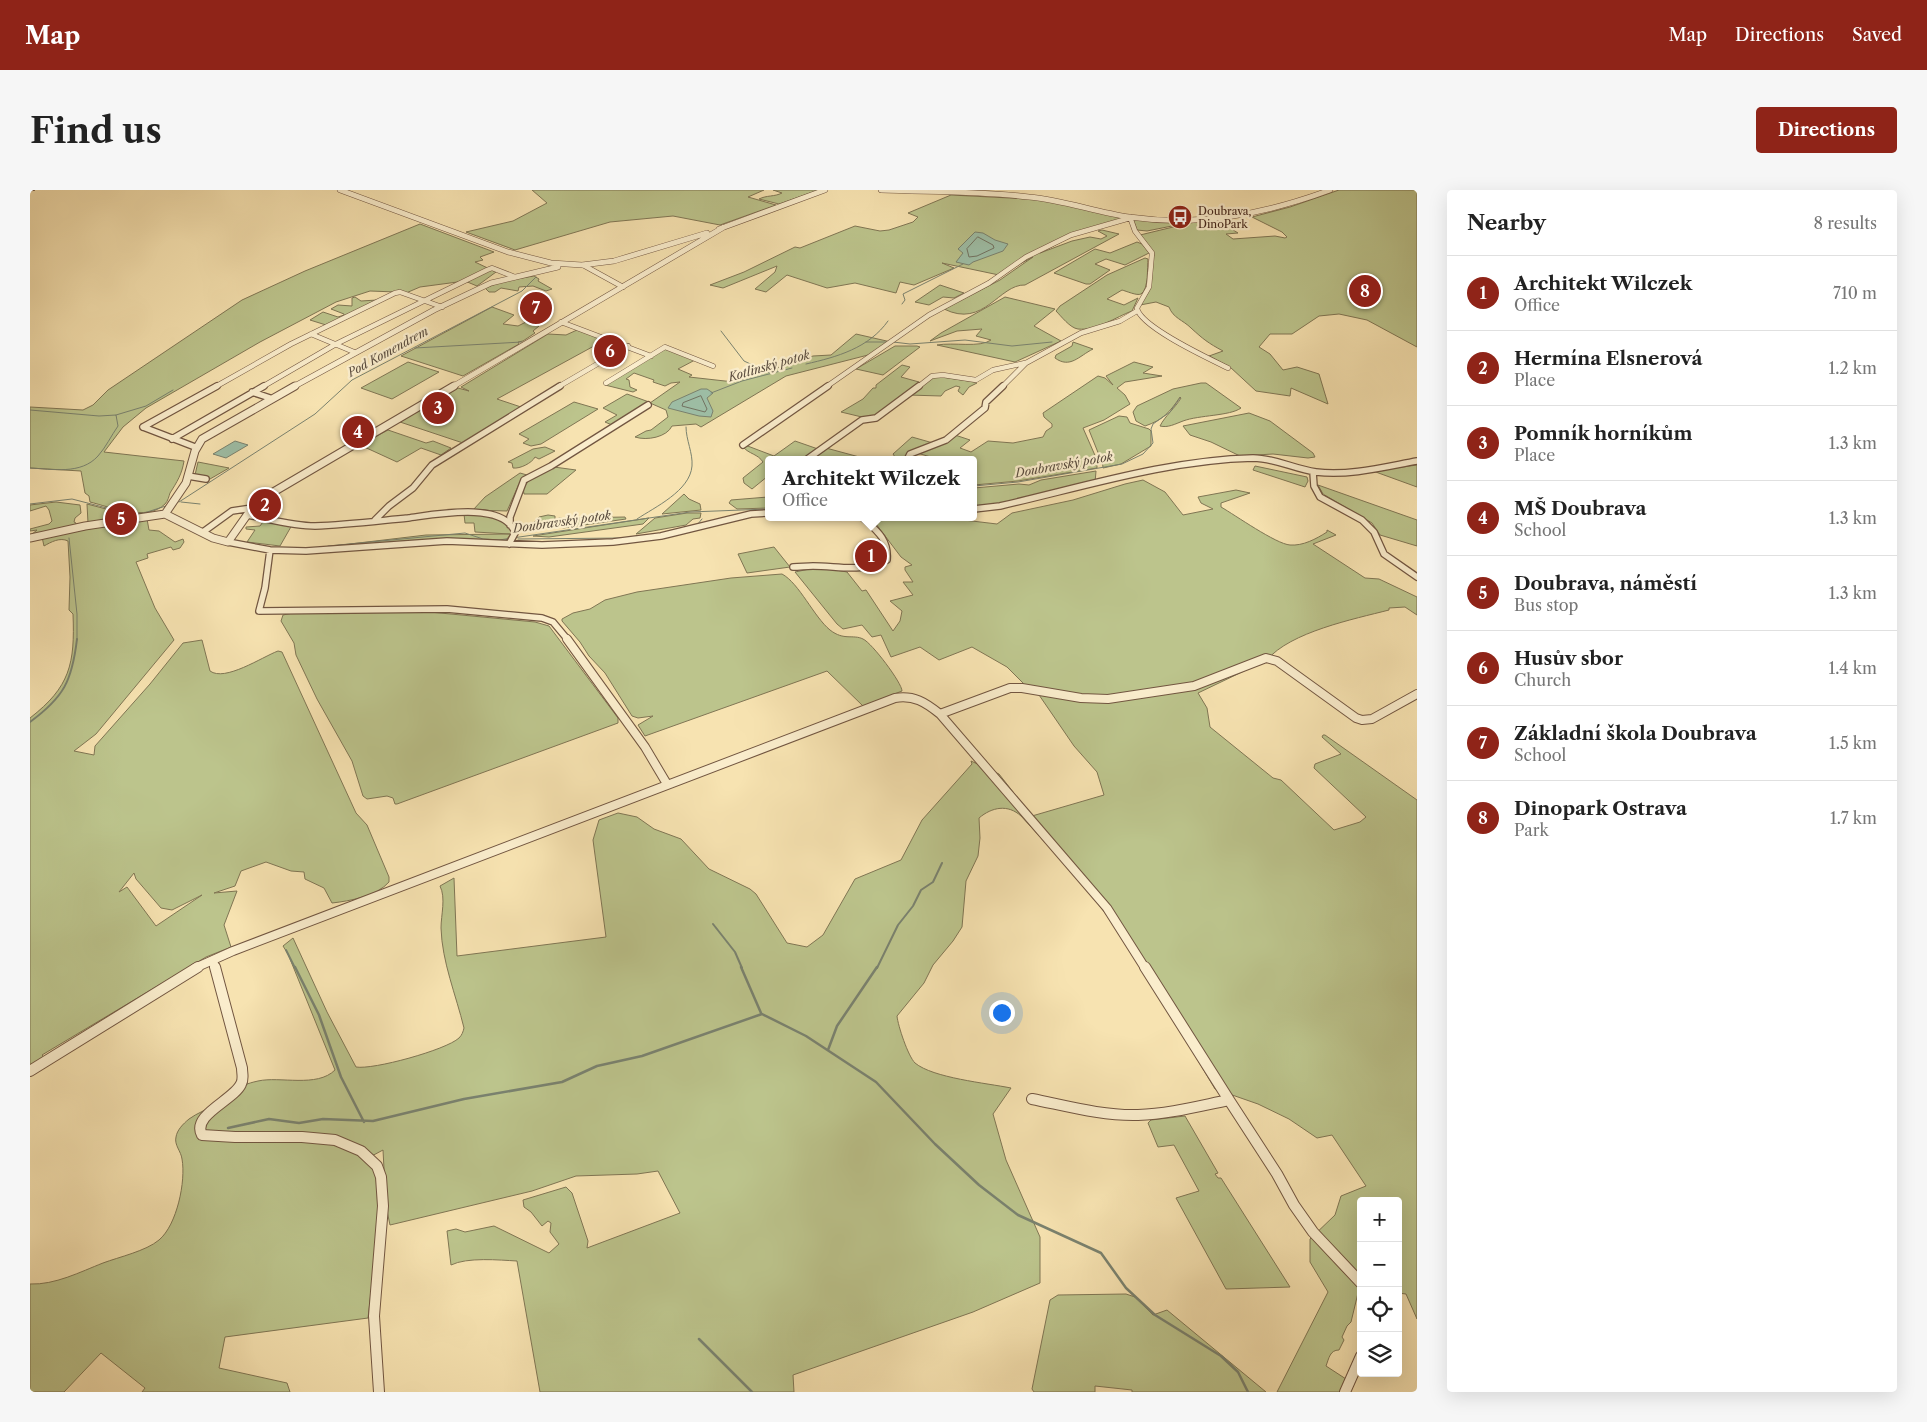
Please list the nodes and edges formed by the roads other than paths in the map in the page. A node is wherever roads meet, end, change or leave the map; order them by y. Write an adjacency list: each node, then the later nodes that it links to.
1 (340, 190): 8 (street)
2 (825, 190): 6 (street)
3 (881, 190): 5 (street)
4 (1330, 190): 5 (street)
5 (1130, 218): 15 (street); 30 (street)
6 (724, 227): 7 (street); 12 (street)
7 (583, 266): 8 (street); 12 (street)
8 (547, 267): 10 (street)
9 (500, 271): 10 (street); 11 (street); 13 (street)
10 (515, 277): 11 (street)
11 (496, 282): 14 (street)
12 (623, 287): 16 (street)
13 (425, 301): 14 (street); 17 (street); 18 (street)
14 (442, 307): 20 (street)
15 (1136, 311): 22 (street); 24 (street)
16 (561, 322): 19 (street); 38 (street)
17 (311, 334): 18 (street); 29 (street)
18 (336, 344): 20 (street); 26 (street)
19 (628, 346): 21 (street); 43 (street)
20 (354, 352): 27 (street)
21 (651, 356): 23 (street); 25 (street)
22 (1026, 363): 32 (street); 33 (street)
23 (714, 366)
24 (1228, 368)
25 (606, 383)
26 (252, 392): 27 (street); 29 (street)
27 (270, 398): 31 (street)
28 (648, 405): 45 (street)
29 (172, 438): 31 (street)
30 (743, 445)
31 (195, 447): 36 (street)
32 (812, 456)
33 (909, 456)
34 (1417, 461): 35 (street)
35 (1313, 472): 39 (street); 52 (street)
36 (188, 476): 37 (street); 41 (street)
37 (206, 479)
38 (252, 508): 42 (street); 46 (street)
39 (977, 509)
40 (765, 512): 49 (street)
41 (165, 514): 46 (street); 47 (street)
42 (247, 515): 43 (street); 48 (street)
43 (375, 520): 45 (street)
44 (866, 521): 51 (street)
45 (510, 525): 49 (street)
46 (203, 532): 48 (street)
47 (30, 538)
48 (228, 542): 50 (street)
49 (508, 544): 50 (street)
50 (270, 550): 55 (street)
51 (793, 567)
52 (1417, 577)
53 (1417, 694): 54 (street)
54 (940, 714): 55 (street); 59 (street)
55 (667, 784): 56 (street)
56 (213, 960): 57 (street); 62 (street)
57 (30, 1071)
58 (1032, 1099): 59 (street)
59 (1228, 1100): 60 (street)
60 (1357, 1279)
61 (1357, 1365): 63 (street)
62 (379, 1392)
63 (1345, 1392)

